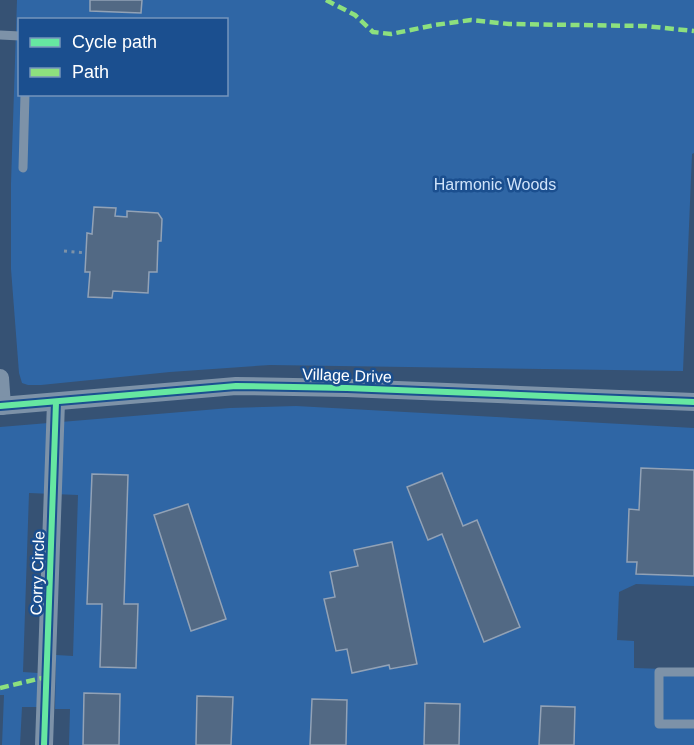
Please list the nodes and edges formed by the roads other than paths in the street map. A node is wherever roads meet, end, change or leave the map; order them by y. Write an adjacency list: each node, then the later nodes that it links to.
1 (0, 35): 2 (lane)
2 (18, 36)
3 (25, 96): 4 (lane)
4 (23, 168)
5 (0, 378): 8 (street)
6 (56, 402): 7 (street, Village Drive); 8 (street, Village Drive); 11 (street, Corry Circle)
7 (694, 402)
8 (1, 406)
9 (694, 672): 10 (lane)
10 (694, 724)
11 (44, 745)

